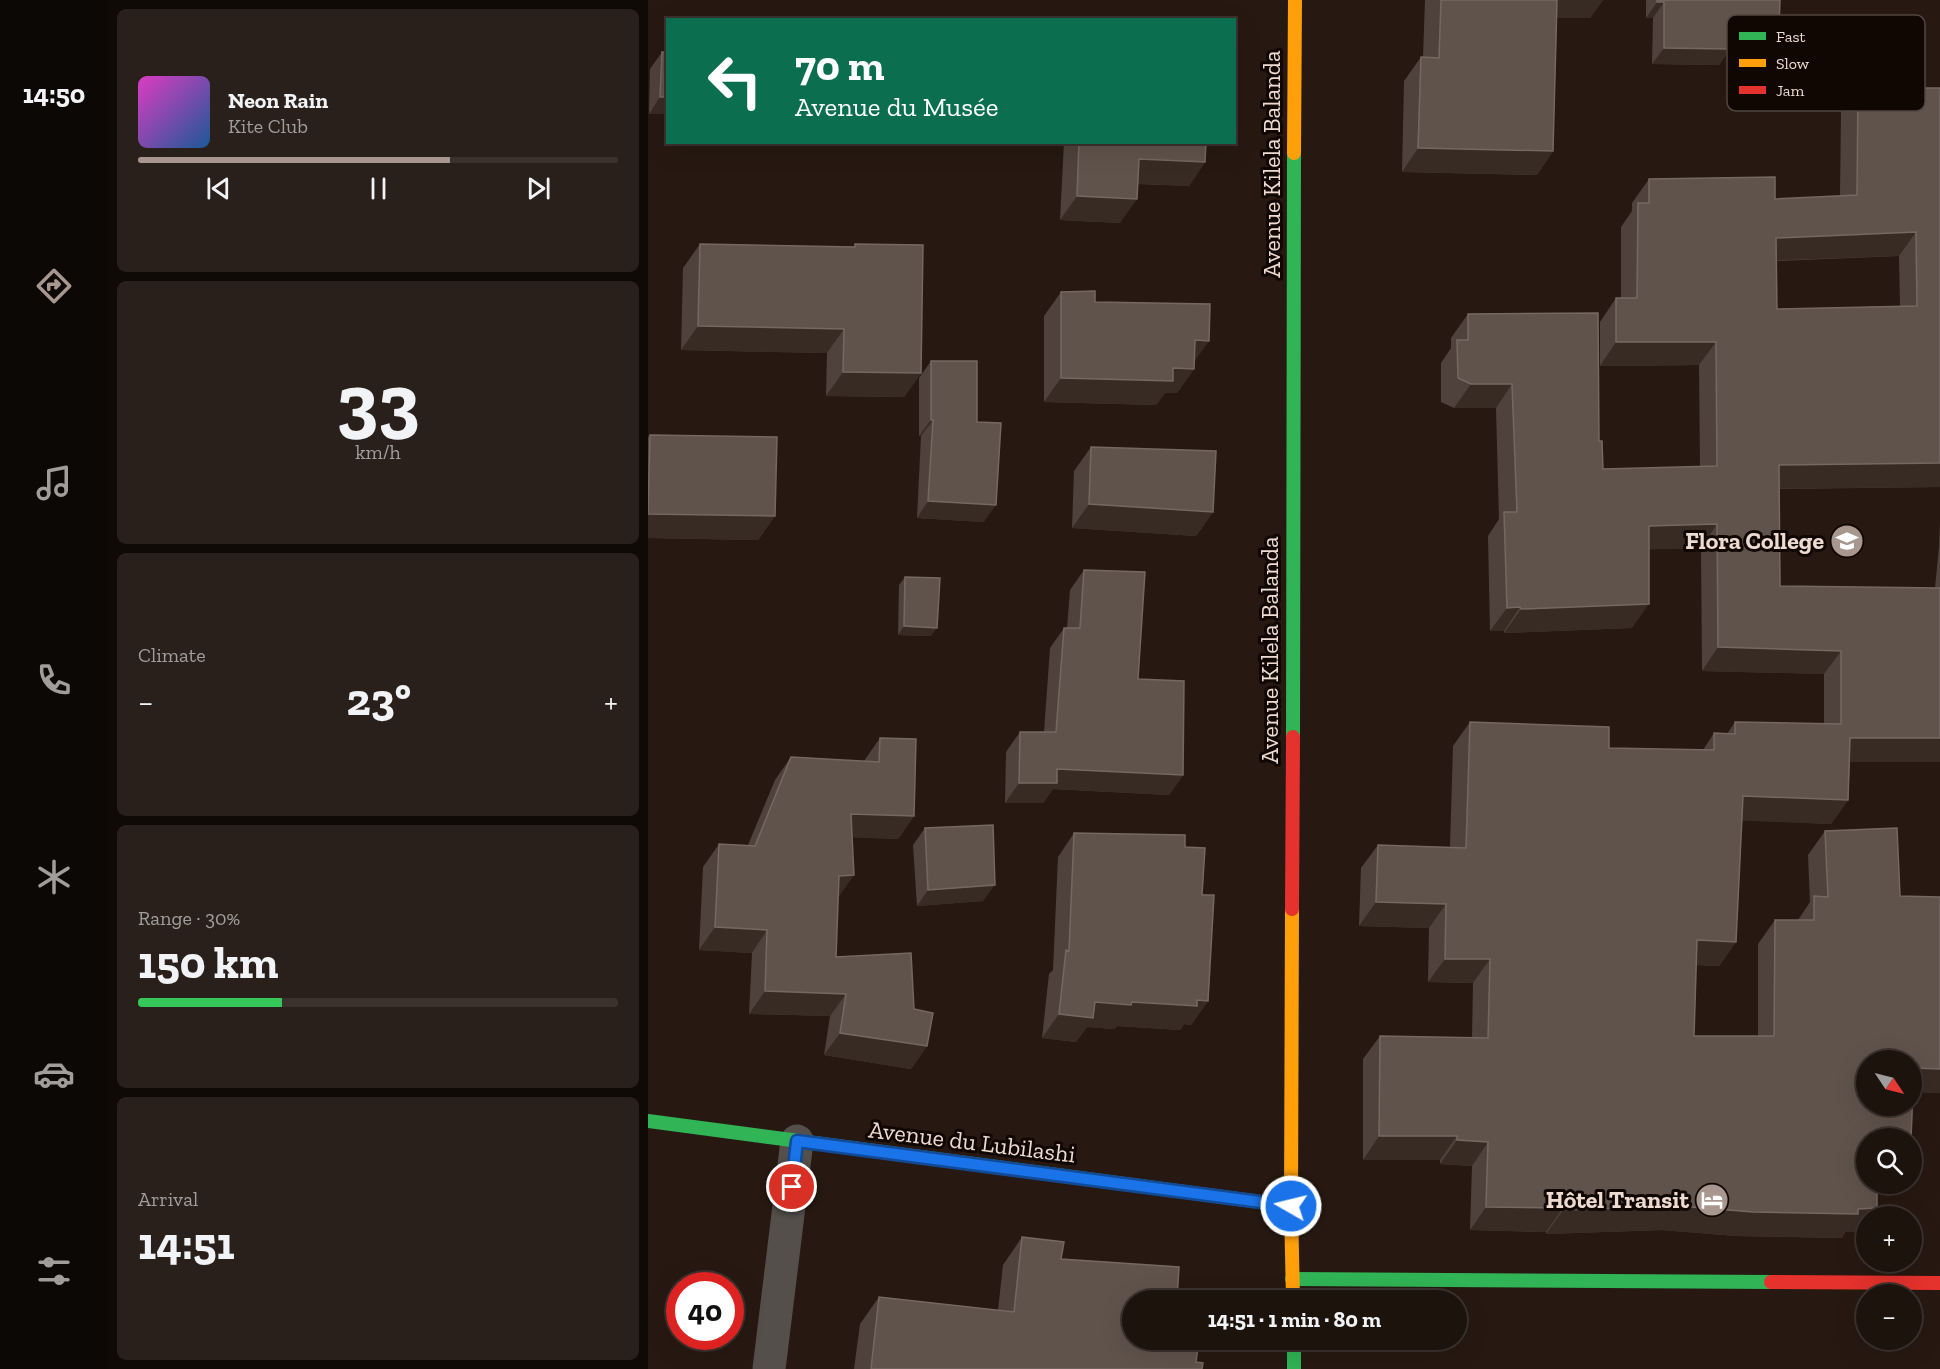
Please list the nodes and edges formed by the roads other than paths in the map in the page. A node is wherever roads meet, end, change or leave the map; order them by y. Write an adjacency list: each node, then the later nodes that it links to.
1 (1294, 0): 4 (main road, Avenue Kilela Balanda)
2 (648, 1121): 3 (main road, Avenue du Lubilashi)
3 (797, 1141): 4 (main road, Avenue du Lubilashi); 9 (street)
4 (1291, 1206): 5 (main road, Avenue Kilela Balanda)
5 (1292, 1279): 6 (main road); 7 (main road, Avenue Kilela Balanda)
6 (1940, 1283)
7 (1293, 1290)
8 (1294, 1350): 10 (main road)
9 (768, 1369)
10 (1294, 1369)

